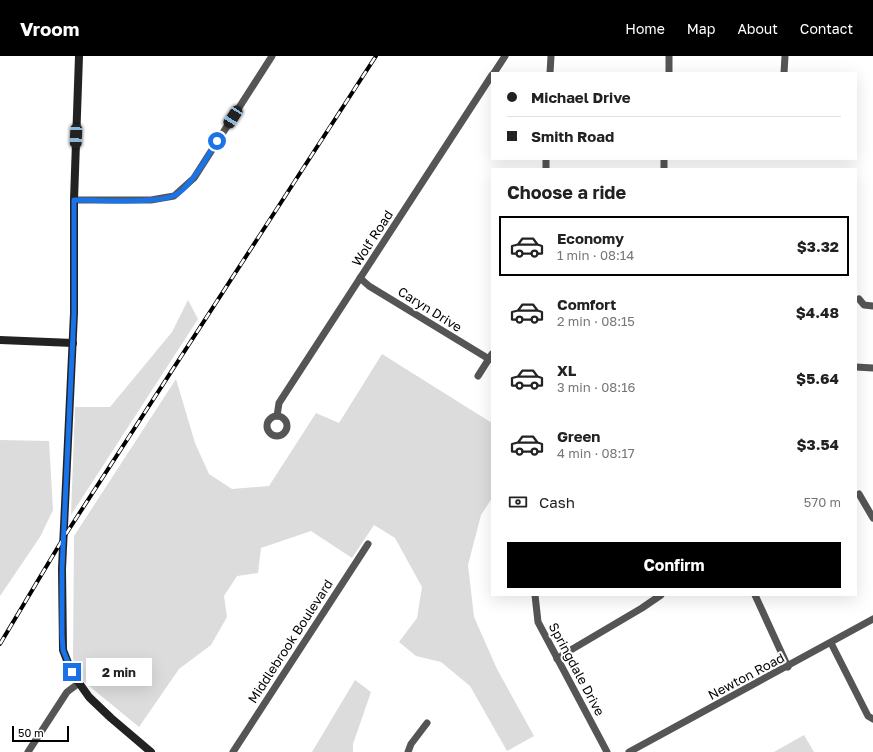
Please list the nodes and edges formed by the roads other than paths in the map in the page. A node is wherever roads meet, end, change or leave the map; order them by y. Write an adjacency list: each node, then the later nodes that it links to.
1 (79, 56): 12 (main road)
2 (272, 56): 12 (street)
3 (505, 56): 7 (street, Wolf Road)
4 (551, 56): 8 (street)
5 (669, 56): 9 (street)
6 (785, 56): 10 (street)
7 (494, 72)
8 (550, 72)
9 (668, 72)
10 (784, 72)
11 (491, 77): 13 (street, Wolf Road)
12 (74, 200): 17 (main road)
13 (360, 278): 18 (street, Caryn Drive); 22 (street, Wolf Road)
14 (859, 299): 15 (street)
15 (873, 306)
16 (0, 340): 17 (main road)
17 (73, 343): 33 (main road)
18 (491, 358): 21 (street)
19 (857, 368): 20 (street)
20 (873, 368)
21 (478, 376)
22 (278, 416)
23 (858, 494): 24 (street)
24 (873, 518)
25 (368, 544): 38 (street, Middlebrook Boulevard)
26 (535, 596): 31 (street, Springdale Drive)
27 (660, 596): 31 (street)
28 (755, 596): 32 (street)
29 (873, 619): 30 (street, Newton Road)
30 (831, 644): 32 (street, Newton Road); 34 (street)
31 (557, 659): 40 (street, Springdale Drive)
32 (788, 667): 41 (street, Newton Road)
33 (78, 683): 36 (street); 37 (main road)
34 (873, 719)
35 (427, 723): 39 (street)
36 (28, 752)
37 (150, 752)
38 (233, 752)
39 (408, 752)
40 (607, 752)
41 (629, 752)

